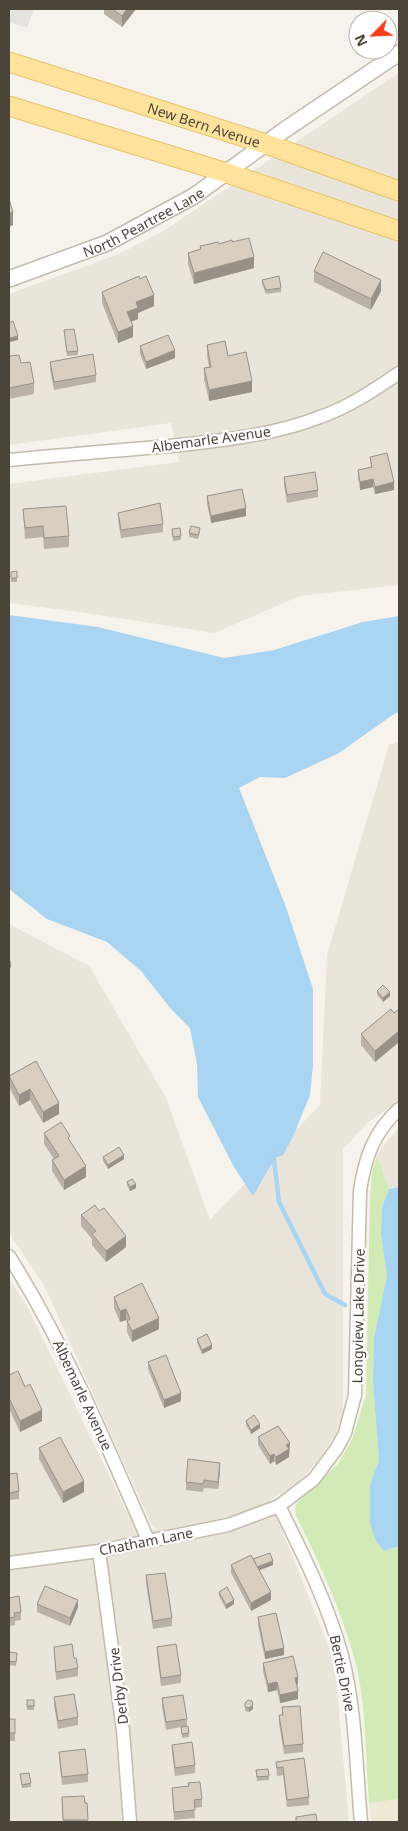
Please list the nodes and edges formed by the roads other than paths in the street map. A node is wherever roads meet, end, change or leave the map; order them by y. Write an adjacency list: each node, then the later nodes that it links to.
1 (399, 53): 4 (street, North Peartree Lane)
2 (9, 62): 4 (main road, New Bern Avenue)
3 (9, 106): 5 (main road)
4 (266, 144): 5 (street, North Peartree Lane); 6 (main road, New Bern Avenue)
5 (226, 173): 7 (main road); 8 (street, North Peartree Lane)
6 (399, 191)
7 (399, 231)
8 (9, 279)
9 (399, 373): 10 (street, Albemarle Avenue)
10 (9, 460)
11 (399, 1109): 13 (street, Longview Lake Drive)
12 (9, 1256): 14 (street, Albemarle Avenue)
13 (279, 1506): 14 (street, Chatham Lane); 18 (street, Bertie Drive)
14 (148, 1540): 15 (street, Chatham Lane)
15 (99, 1551): 16 (street, Chatham Lane); 17 (street, Derby Drive)
16 (9, 1563)
17 (130, 1822)
18 (361, 1822)

